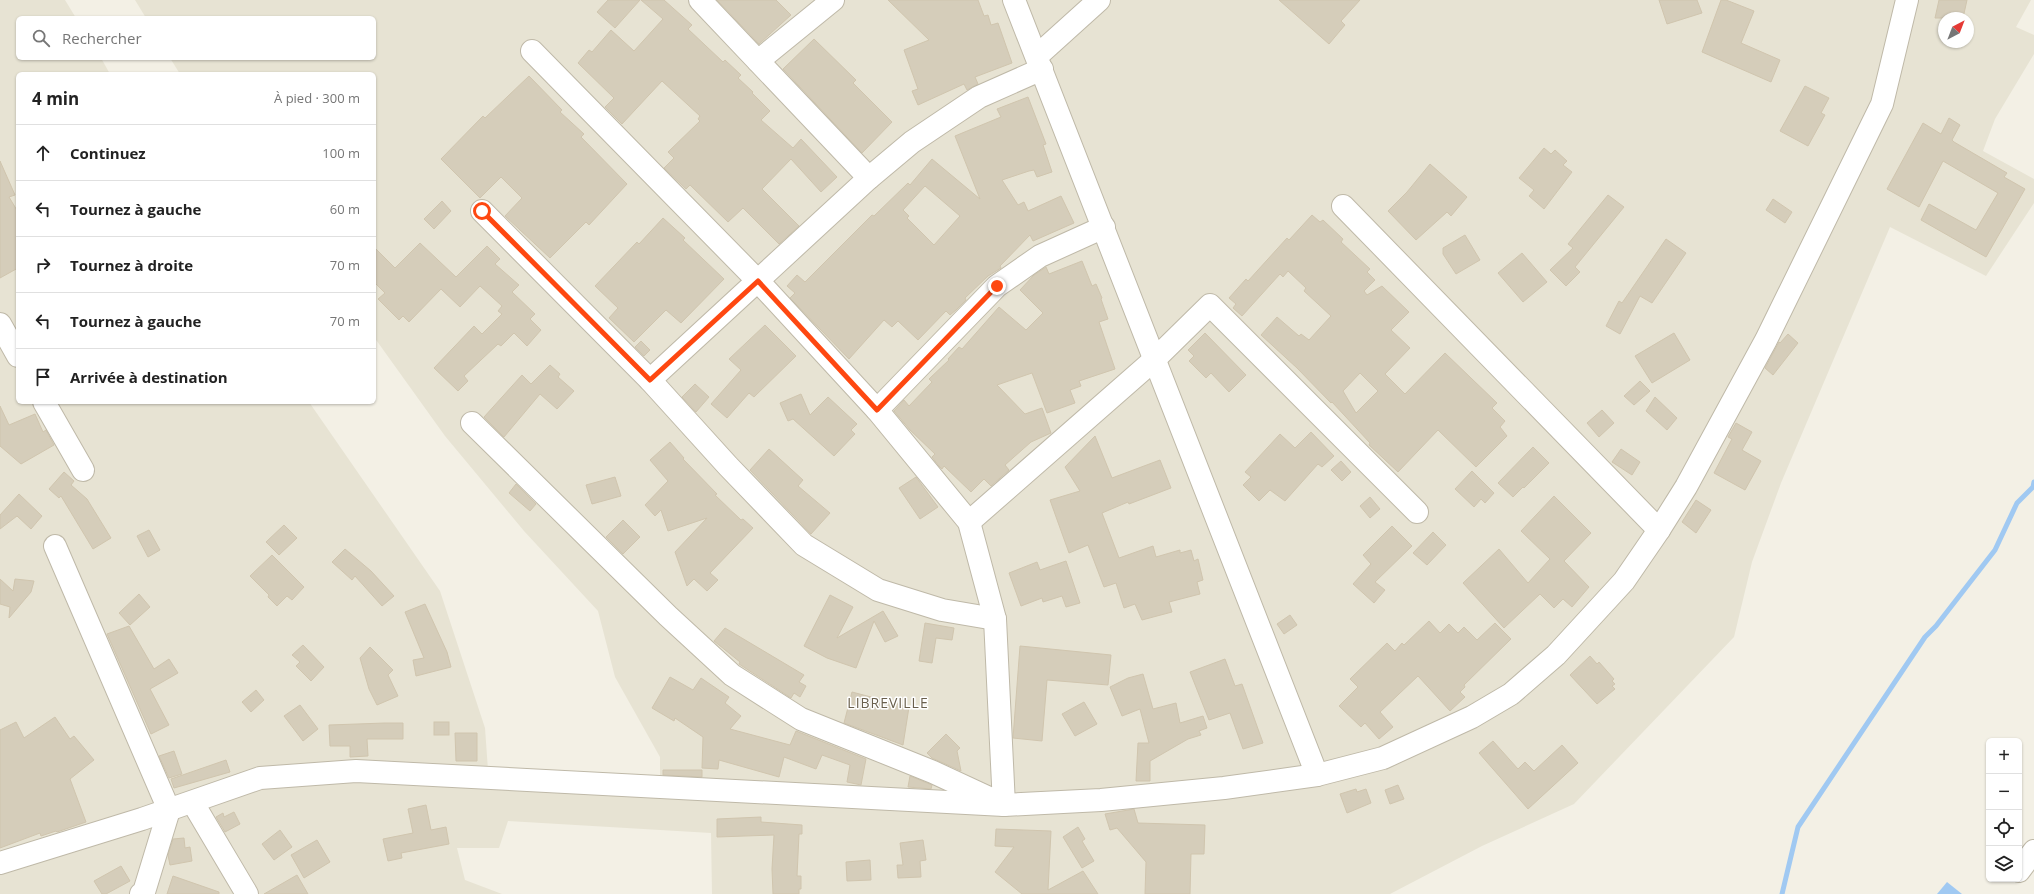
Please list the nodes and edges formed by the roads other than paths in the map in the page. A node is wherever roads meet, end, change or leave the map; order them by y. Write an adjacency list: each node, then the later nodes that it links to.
1 (700, 0): 7 (street)
2 (833, 0): 7 (street)
3 (1014, 0): 8 (street)
4 (1099, 0): 8 (street)
5 (1907, 0): 24 (street)
6 (532, 51): 13 (street)
7 (758, 61): 9 (street)
8 (1040, 62): 9 (street); 12 (street)
9 (870, 178): 13 (street)
10 (1343, 206): 24 (street)
11 (482, 211): 17 (street)
12 (1104, 227): 16 (street); 19 (street)
13 (758, 281): 17 (street); 19 (street)
14 (0, 324): 15 (street)
15 (16, 352)
16 (1155, 359): 22 (street); 23 (street); 27 (street)
17 (650, 380): 26 (street)
18 (45, 404): 21 (street)
19 (877, 410): 23 (street)
20 (472, 423): 29 (street)
21 (83, 470)
22 (1417, 512)
23 (969, 522): 26 (street)
24 (1659, 530): 27 (street)
25 (55, 546): 30 (street)
26 (995, 619): 29 (street)
27 (1317, 775): 29 (street)
28 (193, 802): 29 (street); 30 (street); 35 (street)
29 (1004, 805)
30 (169, 810): 32 (street); 34 (street)
31 (2034, 851): 33 (street)
32 (0, 863)
33 (2022, 867)
34 (144, 893)
35 (247, 894)

